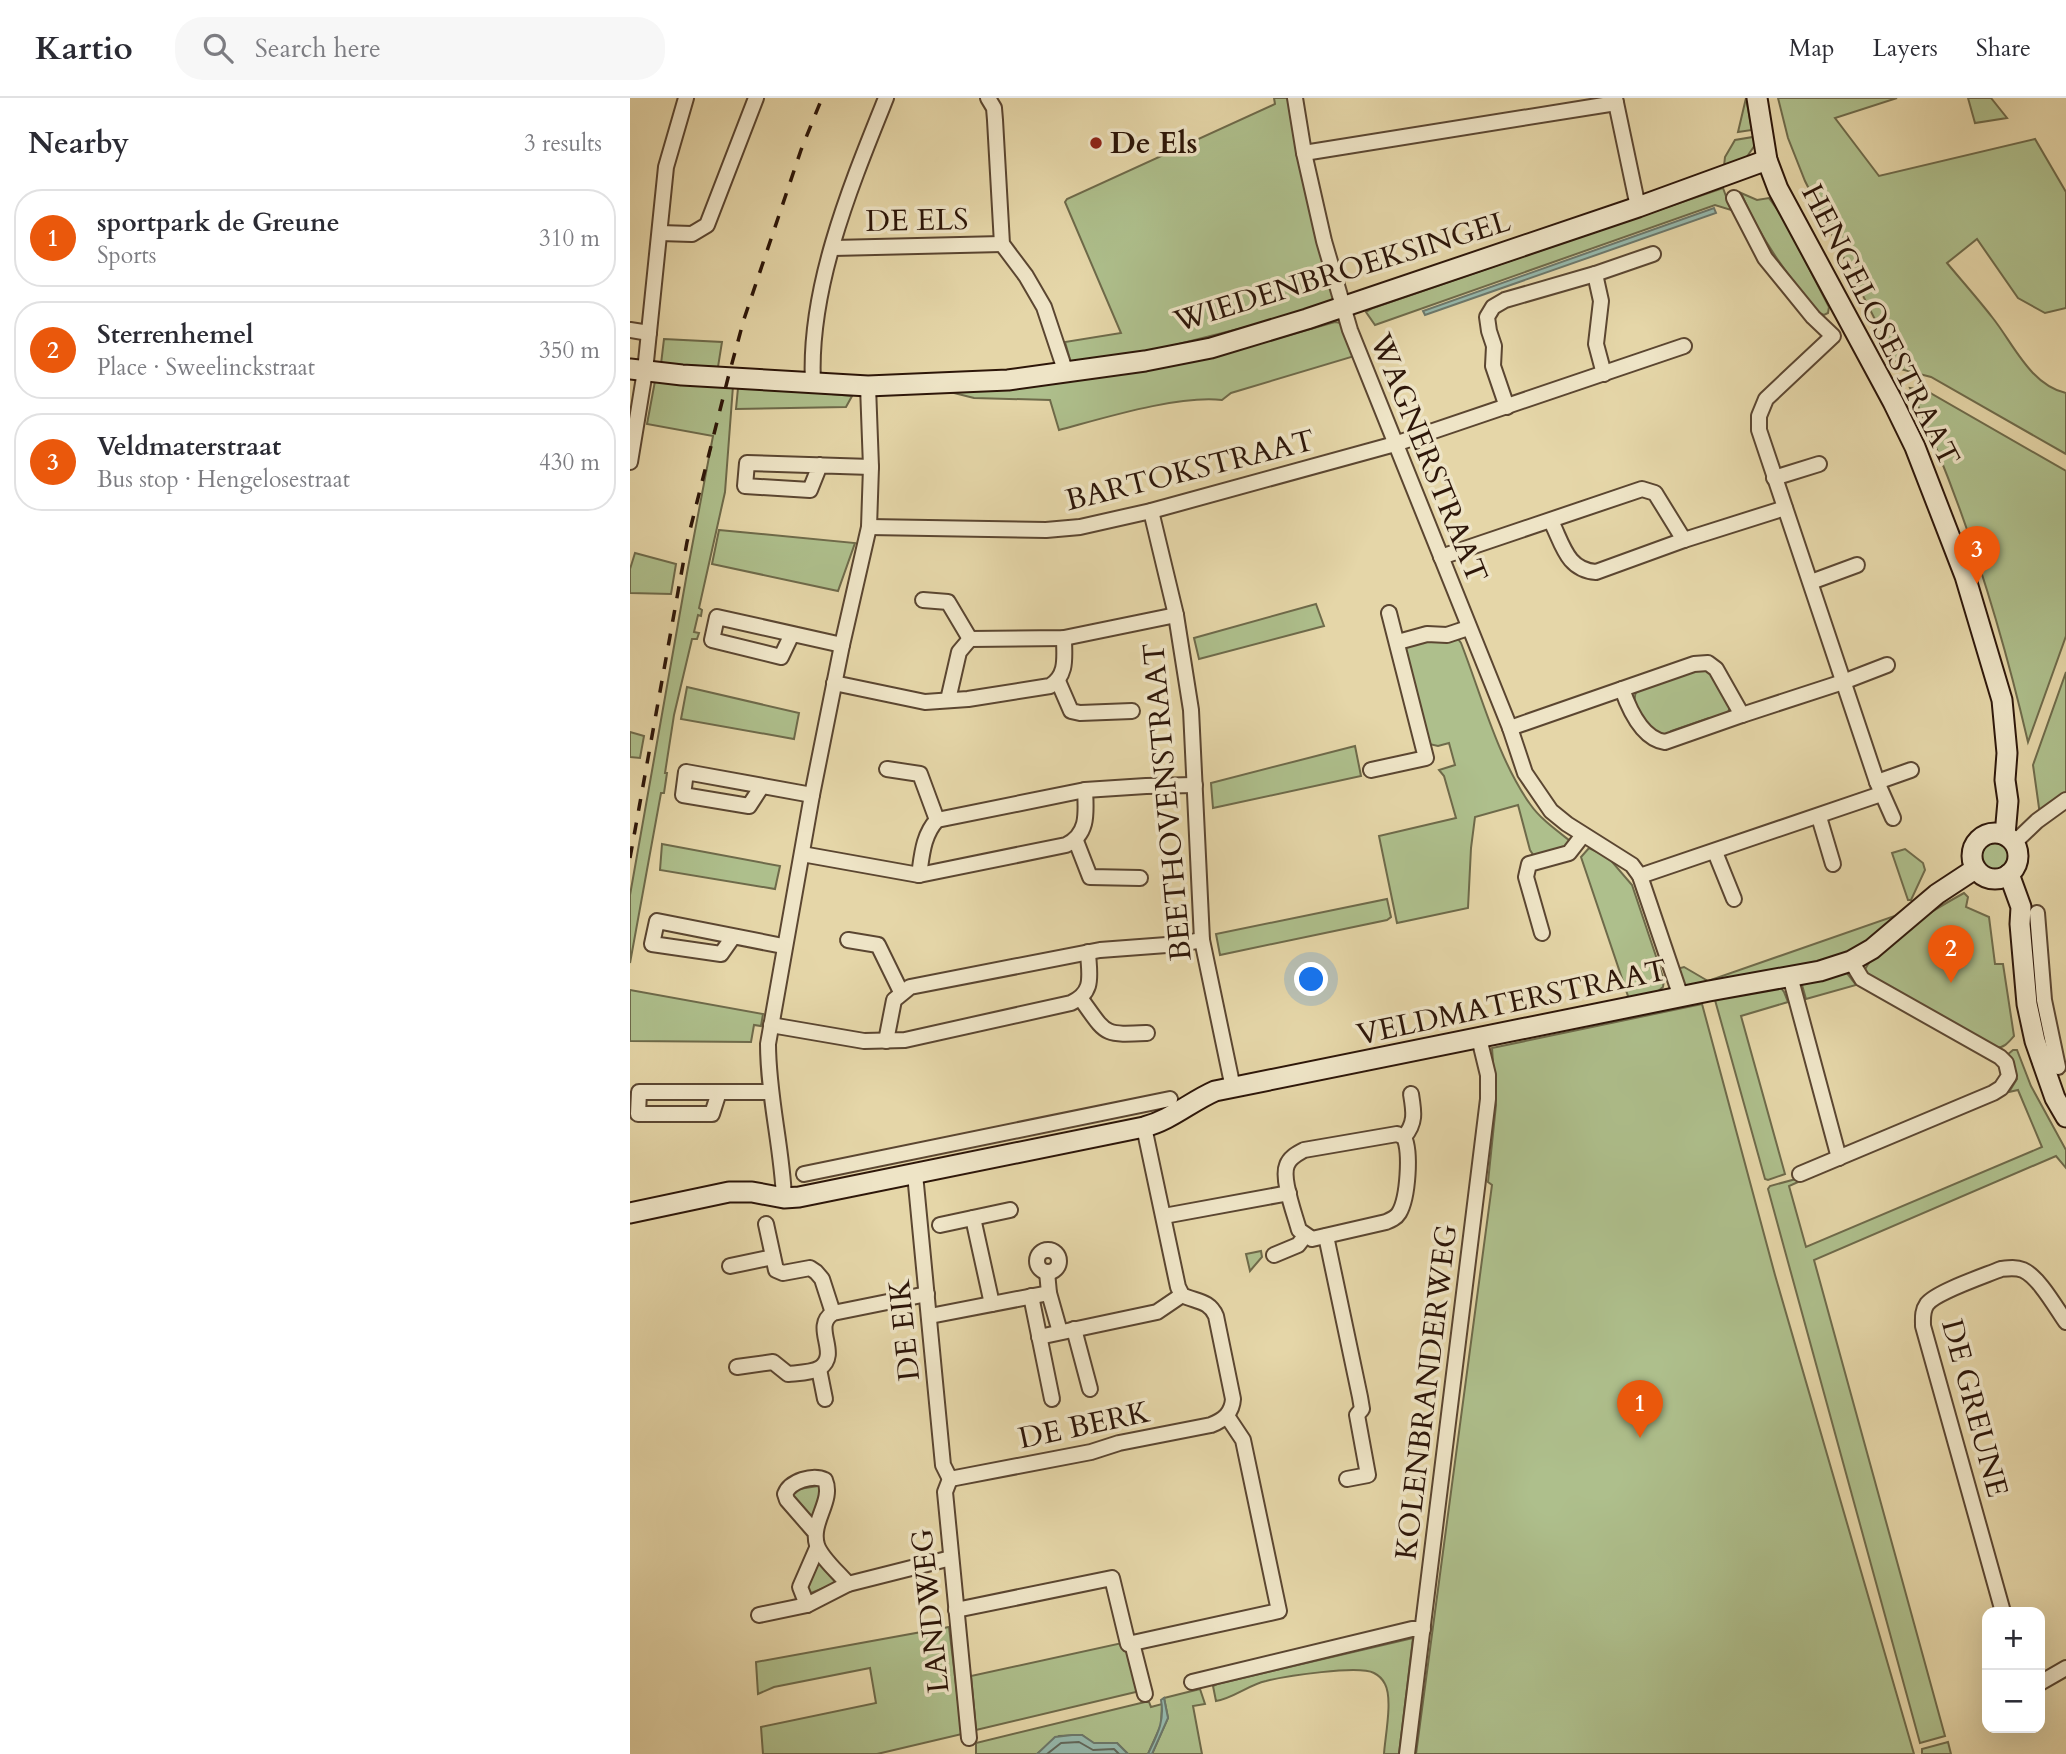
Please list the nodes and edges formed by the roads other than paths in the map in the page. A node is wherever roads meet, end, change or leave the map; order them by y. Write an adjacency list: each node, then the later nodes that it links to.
1 (686, 98): 12 (street)
2 (756, 98): 12 (street)
3 (886, 98): 14 (street, DE ELS)
4 (988, 98): 13 (street, DE ELS)
5 (1296, 98): 8 (street, WAGNERSTRAAT)
6 (1757, 98): 9 (street, HENGELOSESTRAAT)
7 (1615, 100): 8 (street); 11 (street)
8 (1304, 153): 17 (street, WAGNERSTRAAT)
9 (1767, 160): 11 (street, WIEDENBROEKSINGEL); 18 (street, HENGELOSESTRAAT)
10 (1734, 198): 21 (street)
11 (1638, 207): 17 (street, WIEDENBROEKSINGEL)
12 (660, 233): 20 (street)
13 (1002, 244): 14 (street, DE ELS); 24 (street, DE ELS)
14 (833, 248): 26 (street, DE ELS)
15 (1653, 254): 16 (street)
16 (1595, 274): 25 (street); 28 (street)
17 (1343, 307): 24 (street, WIEDENBROEKSINGEL); 30 (street, WAGNERSTRAAT)
18 (1851, 323): 21 (street); 75 (street, HENGELOSESTRAAT)
19 (630, 330): 20 (street)
20 (649, 333): 23 (street)
21 (1833, 336): 35 (street)
22 (1684, 346): 25 (street, BARTOKSTRAAT)
23 (637, 370): 26 (street, WIEDENBROEKSINGEL); 29 (street)
24 (1066, 373): 27 (street, WIEDENBROEKSINGEL)
25 (1604, 373): 28 (street, BARTOKSTRAAT)
26 (813, 383): 27 (street, WIEDENBROEKSINGEL)
27 (868, 386): 34 (street)
28 (1507, 407): 30 (street, BARTOKSTRAAT)
29 (634, 419): 31 (street)
30 (1395, 444): 37 (street, BARTOKSTRAAT); 41 (street, WAGNERSTRAAT)
31 (630, 462)
32 (1819, 464): 35 (street)
33 (820, 465): 33 (street); 34 (street)
34 (871, 467): 39 (street)
35 (1774, 478): 36 (street)
36 (1785, 508): 40 (street); 43 (street)
37 (1152, 511): 39 (street, BARTOKSTRAAT); 46 (street, BEETHOVENSTRAAT)
38 (1551, 521): 40 (street); 40 (street); 41 (street)
39 (869, 527): 52 (street)
40 (1684, 540)
41 (1441, 557): 47 (street, WAGNERSTRAAT)
42 (1857, 565): 43 (street)
43 (1811, 582): 55 (street)
44 (923, 600): 50 (street)
45 (1389, 613): 51 (street)
46 (1176, 615): 49 (street); 65 (street, BEETHOVENSTRAAT)
47 (1468, 628): 51 (street, WAGNERSTRAAT); 61 (street, WAGNERSTRAAT)
48 (792, 634): 48 (street); 52 (street)
49 (1064, 638): 50 (street); 54 (street)
50 (970, 639): 58 (street)
51 (1398, 642): 63 (street)
52 (842, 645): 56 (street)
53 (1888, 665): 55 (street)
54 (1058, 681): 58 (street); 59 (street)
55 (1843, 682): 60 (street); 67 (street)
56 (834, 683): 58 (street); 69 (street)
57 (1622, 689): 60 (street); 60 (street); 61 (street)
58 (948, 700)
59 (1132, 712)
60 (1742, 715)
61 (1510, 728): 74 (street, WAGNERSTRAAT)
62 (887, 769): 73 (street)
63 (1371, 770)
64 (1911, 770): 67 (street)
65 (1195, 785): 68 (street); 90 (street, BEETHOVENSTRAAT)
66 (762, 786): 66 (street); 69 (street)
67 (1879, 788): 71 (street); 72 (street)
68 (1085, 790): 73 (street); 76 (street)
69 (812, 795): 78 (street)
70 (2066, 800): 75 (street)
71 (1819, 817): 77 (street); 79 (street)
72 (1893, 818)
73 (937, 820): 81 (street)
74 (1583, 835): 82 (street, WAGNERSTRAAT); 87 (street)
75 (2004, 837): 80 (street); 83 (street)
76 (1076, 841): 81 (street); 84 (street)
77 (1715, 852): 82 (street); 85 (street)
78 (802, 854): 81 (street); 91 (street)
79 (1833, 864)
80 (1975, 869): 83 (street); 93 (street, VELDMATERSTRAAT)
81 (919, 875)
82 (1640, 876): 96 (street)
83 (2002, 877): 86 (street)
84 (1140, 878)
85 (1734, 899)
86 (2029, 919): 101 (street); 101 (street)
87 (1542, 933)
88 (733, 936): 88 (street); 91 (street)
89 (848, 940): 95 (street)
90 (1202, 940): 92 (street); 104 (street, BEETHOVENSTRAAT)
91 (783, 946): 98 (street)
92 (1088, 952): 95 (street); 97 (street)
93 (1851, 961): 94 (street, VELDMATERSTRAAT); 115 (street)
94 (1790, 976): 96 (street, VELDMATERSTRAAT); 115 (street)
95 (901, 992): 102 (street)
96 (1681, 997): 100 (street, VELDMATERSTRAAT)
97 (1081, 999): 99 (street); 102 (street)
98 (771, 1025): 102 (street); 106 (street)
99 (1147, 1033)
100 (1479, 1038): 104 (street, VELDMATERSTRAAT); 160 (street, KOLENBRANDERWEG)
101 (2043, 1038): 103 (street); 109 (street)
102 (886, 1041)
103 (2058, 1067)
104 (1233, 1088): 111 (street, VELDMATERSTRAAT)
105 (719, 1092): 105 (street); 106 (street)
106 (771, 1092): 121 (street)
107 (1411, 1094): 112 (street)
108 (1170, 1099): 110 (street)
109 (2066, 1117)
110 (1035, 1128): 113 (street); 114 (street)
111 (1144, 1128): 113 (street, VELDMATERSTRAAT); 124 (street)
112 (1404, 1137): 120 (street); 129 (street)
113 (1039, 1149): 117 (street, VELDMATERSTRAAT)
114 (883, 1158): 116 (street); 119 (street)
115 (1839, 1158): 118 (street)
116 (804, 1174)
117 (915, 1174): 119 (street, VELDMATERSTRAAT); 135 (street, DE EIK)
118 (1800, 1174)
119 (887, 1179): 121 (street, VELDMATERSTRAAT)
120 (1289, 1194): 124 (street); 128 (street)
121 (784, 1198): 123 (street, VELDMATERSTRAAT)
122 (1010, 1210): 125 (street)
123 (630, 1213)
124 (1164, 1216): 136 (street)
125 (973, 1218): 127 (street); 138 (street)
126 (766, 1224): 131 (street)
127 (940, 1225)
128 (1305, 1236): 129 (street); 130 (street)
129 (1326, 1236): 151 (street)
130 (1274, 1255)
131 (773, 1256): 132 (street); 139 (street)
132 (730, 1266)
133 (1047, 1272): 134 (street)
134 (1049, 1293): 137 (street); 142 (street)
135 (927, 1294): 139 (street); 140 (street, DE EIK)
136 (1182, 1295): 142 (street); 149 (street)
137 (1031, 1296): 138 (street); 143 (street)
138 (992, 1304): 140 (street)
139 (834, 1313): 145 (street)
140 (930, 1316): 150 (street, DE EIK)
141 (2066, 1322): 157 (street, DE GREUNE)
142 (1067, 1330): 143 (street); 146 (street)
143 (1039, 1337): 148 (street)
144 (737, 1367): 145 (street)
145 (818, 1369): 147 (street)
146 (1090, 1390)
147 (825, 1399)
148 (1052, 1399)
149 (1227, 1416): 150 (street, DE BERK); 161 (street)
150 (950, 1479): 154 (street, LANDWEG)
151 (1347, 1479)
152 (814, 1531): 153 (street)
153 (817, 1548): 155 (street); 156 (street)
154 (951, 1558): 155 (street); 158 (street, LANDWEG)
155 (848, 1584): 156 (street)
156 (807, 1605): 159 (street)
157 (2002, 1607)
158 (956, 1610): 161 (street); 166 (street, LANDWEG)
159 (758, 1615)
160 (1423, 1629): 164 (street); 167 (street, KOLENBRANDERWEG)
161 (1132, 1643): 165 (street)
162 (2066, 1668): 163 (street)
163 (2045, 1680)
164 (1192, 1682)
165 (1145, 1694)
166 (969, 1738)
167 (1407, 1754)

